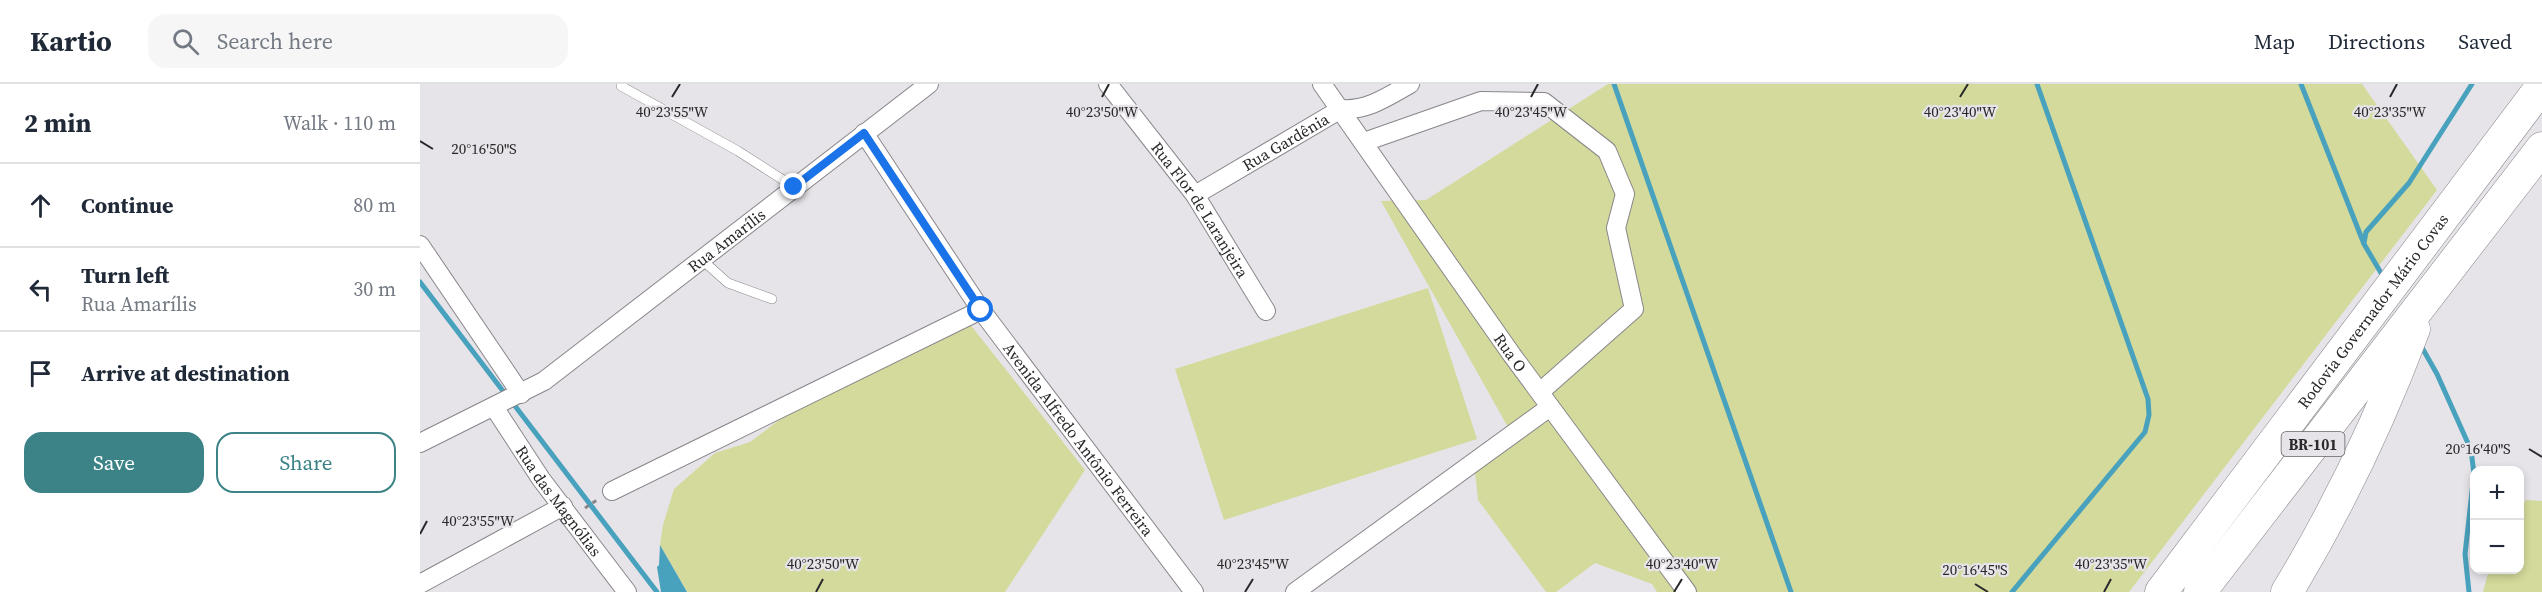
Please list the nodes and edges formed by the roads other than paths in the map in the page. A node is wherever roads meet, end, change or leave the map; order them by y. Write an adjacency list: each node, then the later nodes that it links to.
1 (928, 84): 8 (street, Rua Amarílis)
2 (1108, 84): 12 (street, Rua Flor de Laranjeira)
3 (1322, 84): 7 (street, Rua O)
4 (1410, 84): 7 (street, Rua Gardênia)
5 (621, 86): 11 (lane)
6 (2542, 86): 19 (highway, Rodovia Governador Mário Covas / BR-101)
7 (1341, 109): 9 (street, Rua O); 12 (street, Rua Gardênia)
8 (864, 133): 11 (street, Rua Amarílis); 17 (street, Avenida Alfredo Antônio Ferreira)
9 (1364, 142): 20 (street, Rua O); 20 (street)
10 (2542, 147): 15 (highway, Rodovia Governador Mário Covas / BR-101)
11 (794, 187): 14 (street, Rua Amarílis)
12 (1195, 195): 18 (street, Rua Flor de Laranjeira)
13 (420, 245): 21 (street, Rua das Magnólias)
14 (701, 259): 16 (lane); 21 (street, Rua Amarílis)
15 (2425, 297): 32 (highway, Rodovia Governador Mário Covas / BR-101); 33 (highway)
16 (772, 299)
17 (981, 310): 23 (street); 27 (street, Avenida Alfredo Antônio Ferreira)
18 (1266, 311)
19 (2337, 360): 30 (highway, Rodovia Governador Mário Covas / BR-101); 31 (highway)
20 (1545, 400): 28 (street); 29 (street, Rua O)
21 (507, 401): 22 (street, Rua Amarílis); 24 (street, Rua das Magnólias)
22 (420, 443)
23 (612, 491)
24 (563, 506): 25 (street); 26 (street, Rua das Magnólias)
25 (420, 584)
26 (627, 592)
27 (1194, 592)
28 (1295, 592)
29 (1687, 592)
30 (2161, 592)
31 (2175, 592)
32 (2200, 592)
33 (2287, 592)

